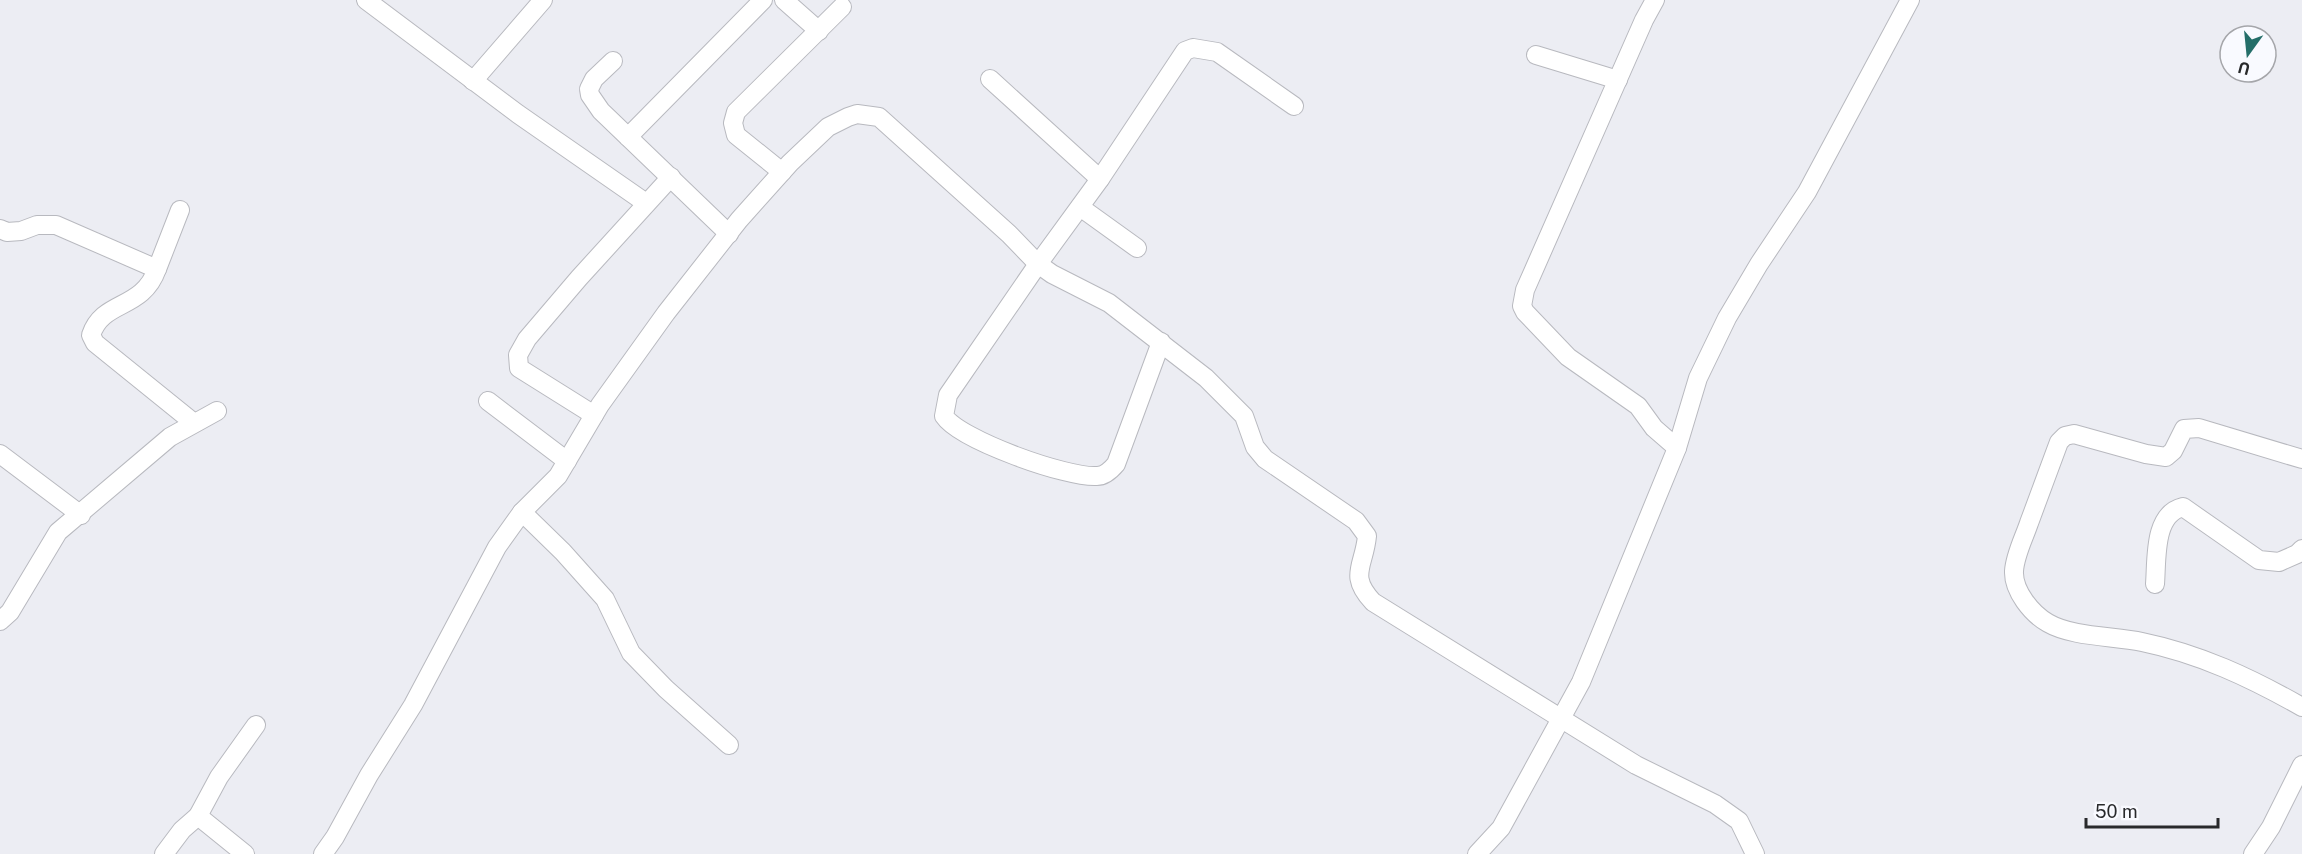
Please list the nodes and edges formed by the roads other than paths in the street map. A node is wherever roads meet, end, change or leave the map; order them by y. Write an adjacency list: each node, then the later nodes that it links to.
1 (366, 0): 13 (street)
2 (543, 0): 13 (street)
3 (763, 0): 15 (street)
4 (784, 0): 8 (street)
5 (1655, 0): 12 (street)
6 (1906, 1): 32 (street)
7 (842, 7): 8 (street)
8 (819, 31): 16 (street)
9 (1536, 55): 12 (street)
10 (613, 61): 15 (street)
11 (990, 79): 18 (street)
12 (1618, 80): 32 (street)
13 (473, 81): 19 (street)
14 (1294, 106): 18 (street)
15 (628, 137): 17 (street)
16 (782, 172): 23 (street); 25 (street)
17 (671, 177): 19 (street); 23 (street)
18 (1100, 179): 20 (street)
19 (646, 203): 30 (street)
20 (1080, 207): 24 (street); 25 (street)
21 (180, 210): 26 (street)
22 (0, 230): 26 (street)
23 (729, 234): 30 (street)
24 (1137, 248)
25 (1038, 264): 27 (street); 27 (street)
26 (157, 269): 31 (street)
27 (1161, 342): 42 (street)
28 (488, 401): 35 (street)
29 (217, 411): 31 (street)
30 (594, 415): 35 (street)
31 (194, 423): 37 (street)
32 (1677, 448): 42 (street)
33 (0, 454): 37 (street)
34 (2302, 459): 41 (street)
35 (567, 461): 36 (street)
36 (522, 512): 44 (street); 49 (street)
37 (81, 515): 40 (street)
38 (2302, 549): 39 (street)
39 (2155, 584)
40 (0, 621)
41 (2302, 707)
42 (1561, 719): 50 (street); 51 (street)
43 (256, 725): 46 (street)
44 (729, 745)
45 (2302, 765): 52 (street)
46 (198, 816): 47 (street); 48 (street)
47 (164, 854)
48 (245, 854)
49 (323, 854)
50 (1477, 854)
51 (1755, 854)
52 (2253, 854)

